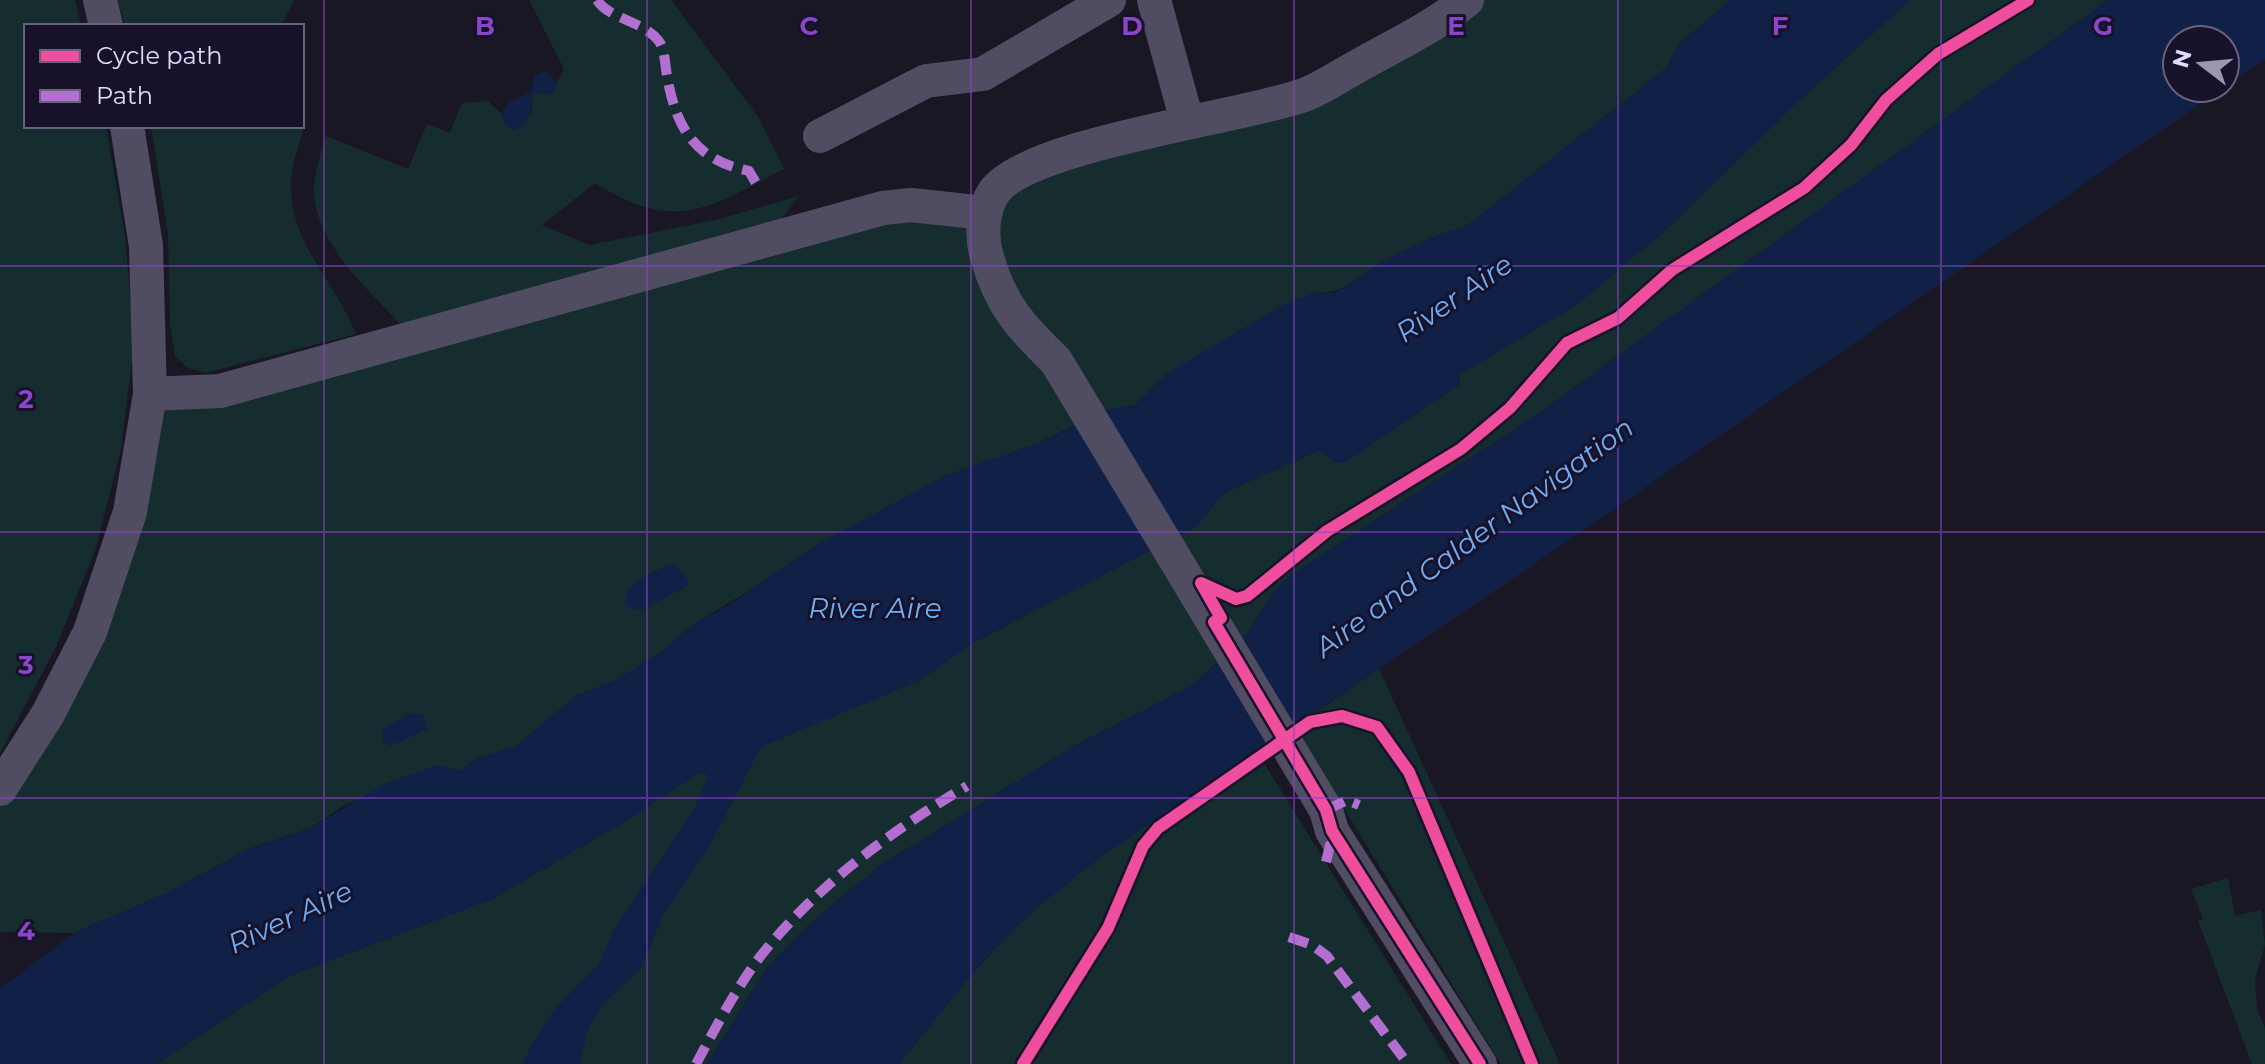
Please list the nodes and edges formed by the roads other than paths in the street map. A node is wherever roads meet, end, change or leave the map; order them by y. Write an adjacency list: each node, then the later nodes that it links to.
1 (100, 0): 5 (lane)
2 (1109, 0): 8 (lane)
3 (1154, 0): 6 (lane)
4 (1463, 1): 6 (lane)
5 (106, 24)
6 (1187, 121): 9 (lane)
7 (127, 128): 10 (lane)
8 (820, 136)
9 (985, 213): 10 (lane); 12 (lane)
10 (150, 394): 11 (lane)
11 (0, 789)
12 (1480, 1064)

